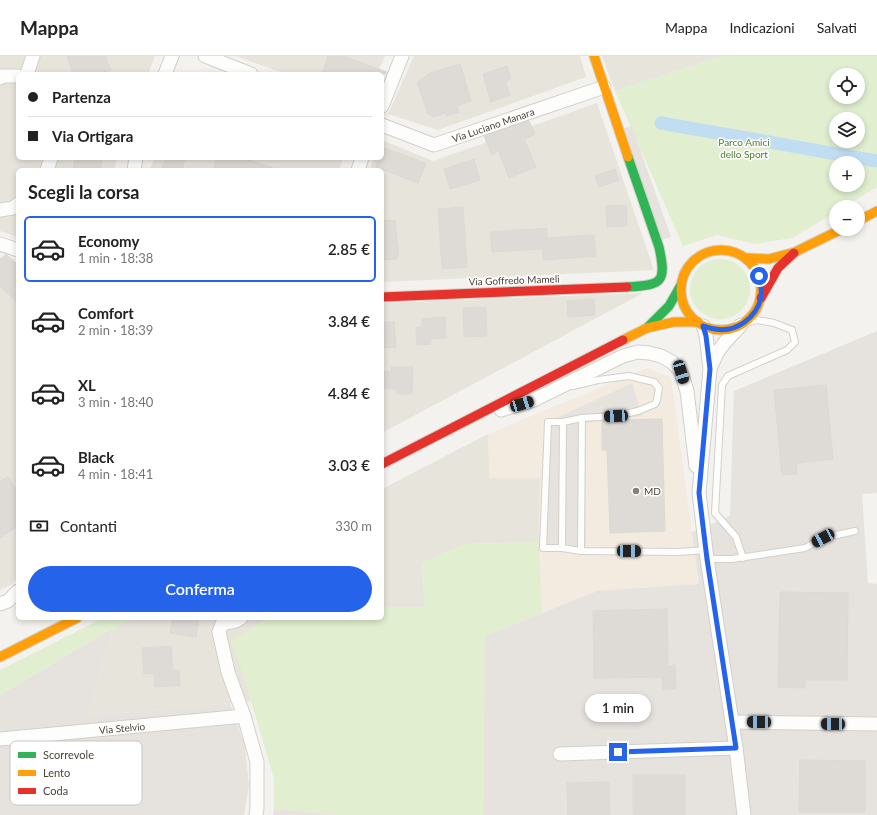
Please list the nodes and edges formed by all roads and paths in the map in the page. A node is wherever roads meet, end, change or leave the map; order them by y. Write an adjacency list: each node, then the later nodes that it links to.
1 (33, 56): 7 (street)
2 (172, 56): 8 (street)
3 (206, 56): 6 (street)
4 (402, 56): 13 (street)
5 (594, 56): 12 (main road)
6 (219, 59): 9 (street)
7 (28, 72)
8 (166, 72)
9 (247, 72)
10 (16, 76): 11 (street)
11 (0, 78)
12 (604, 86): 14 (street, Via Luciano Manara); 25 (main road, Via Goffredo Mameli)
13 (384, 101)
14 (384, 126)
15 (16, 206): 16 (street)
16 (0, 210)
17 (877, 211): 18 (main road)
18 (865, 217)
19 (829, 235): 22 (main road)
20 (0, 244): 21 (street)
21 (16, 249)
22 (795, 252): 23 (main road); 26 (main road)
23 (746, 258): 24 (main road); 26 (main road)
24 (682, 285): 27 (main road); 29 (main road)
25 (384, 297)
26 (760, 298): 28 (main road)
27 (700, 324): 28 (main road); 29 (main road); 30 (street)
28 (742, 324): 30 (street); 41 (lane)
29 (647, 328): 32 (main road)
30 (710, 369): 36 (street)
31 (546, 394): 32 (street); 33 (lane); 36 (street)
32 (472, 418): 35 (main road)
33 (582, 418): 34 (lane); 39 (lane)
34 (563, 422): 38 (lane); 38 (lane)
35 (384, 463)
36 (699, 493): 40 (street)
37 (855, 531): 41 (lane)
38 (562, 548): 39 (lane)
39 (580, 551): 40 (lane)
40 (707, 554): 41 (lane); 48 (street)
41 (743, 558)
42 (16, 593): 43 (street)
43 (0, 604)
44 (73, 620): 46 (main road)
45 (238, 620): 47 (street)
46 (0, 657)
47 (244, 716): 50 (street, Via Stelvio); 53 (street)
48 (732, 722): 49 (street); 51 (street)
49 (877, 724)
50 (0, 739)
51 (736, 748): 52 (street); 54 (street)
52 (560, 754)
53 (256, 815)
54 (744, 815)

